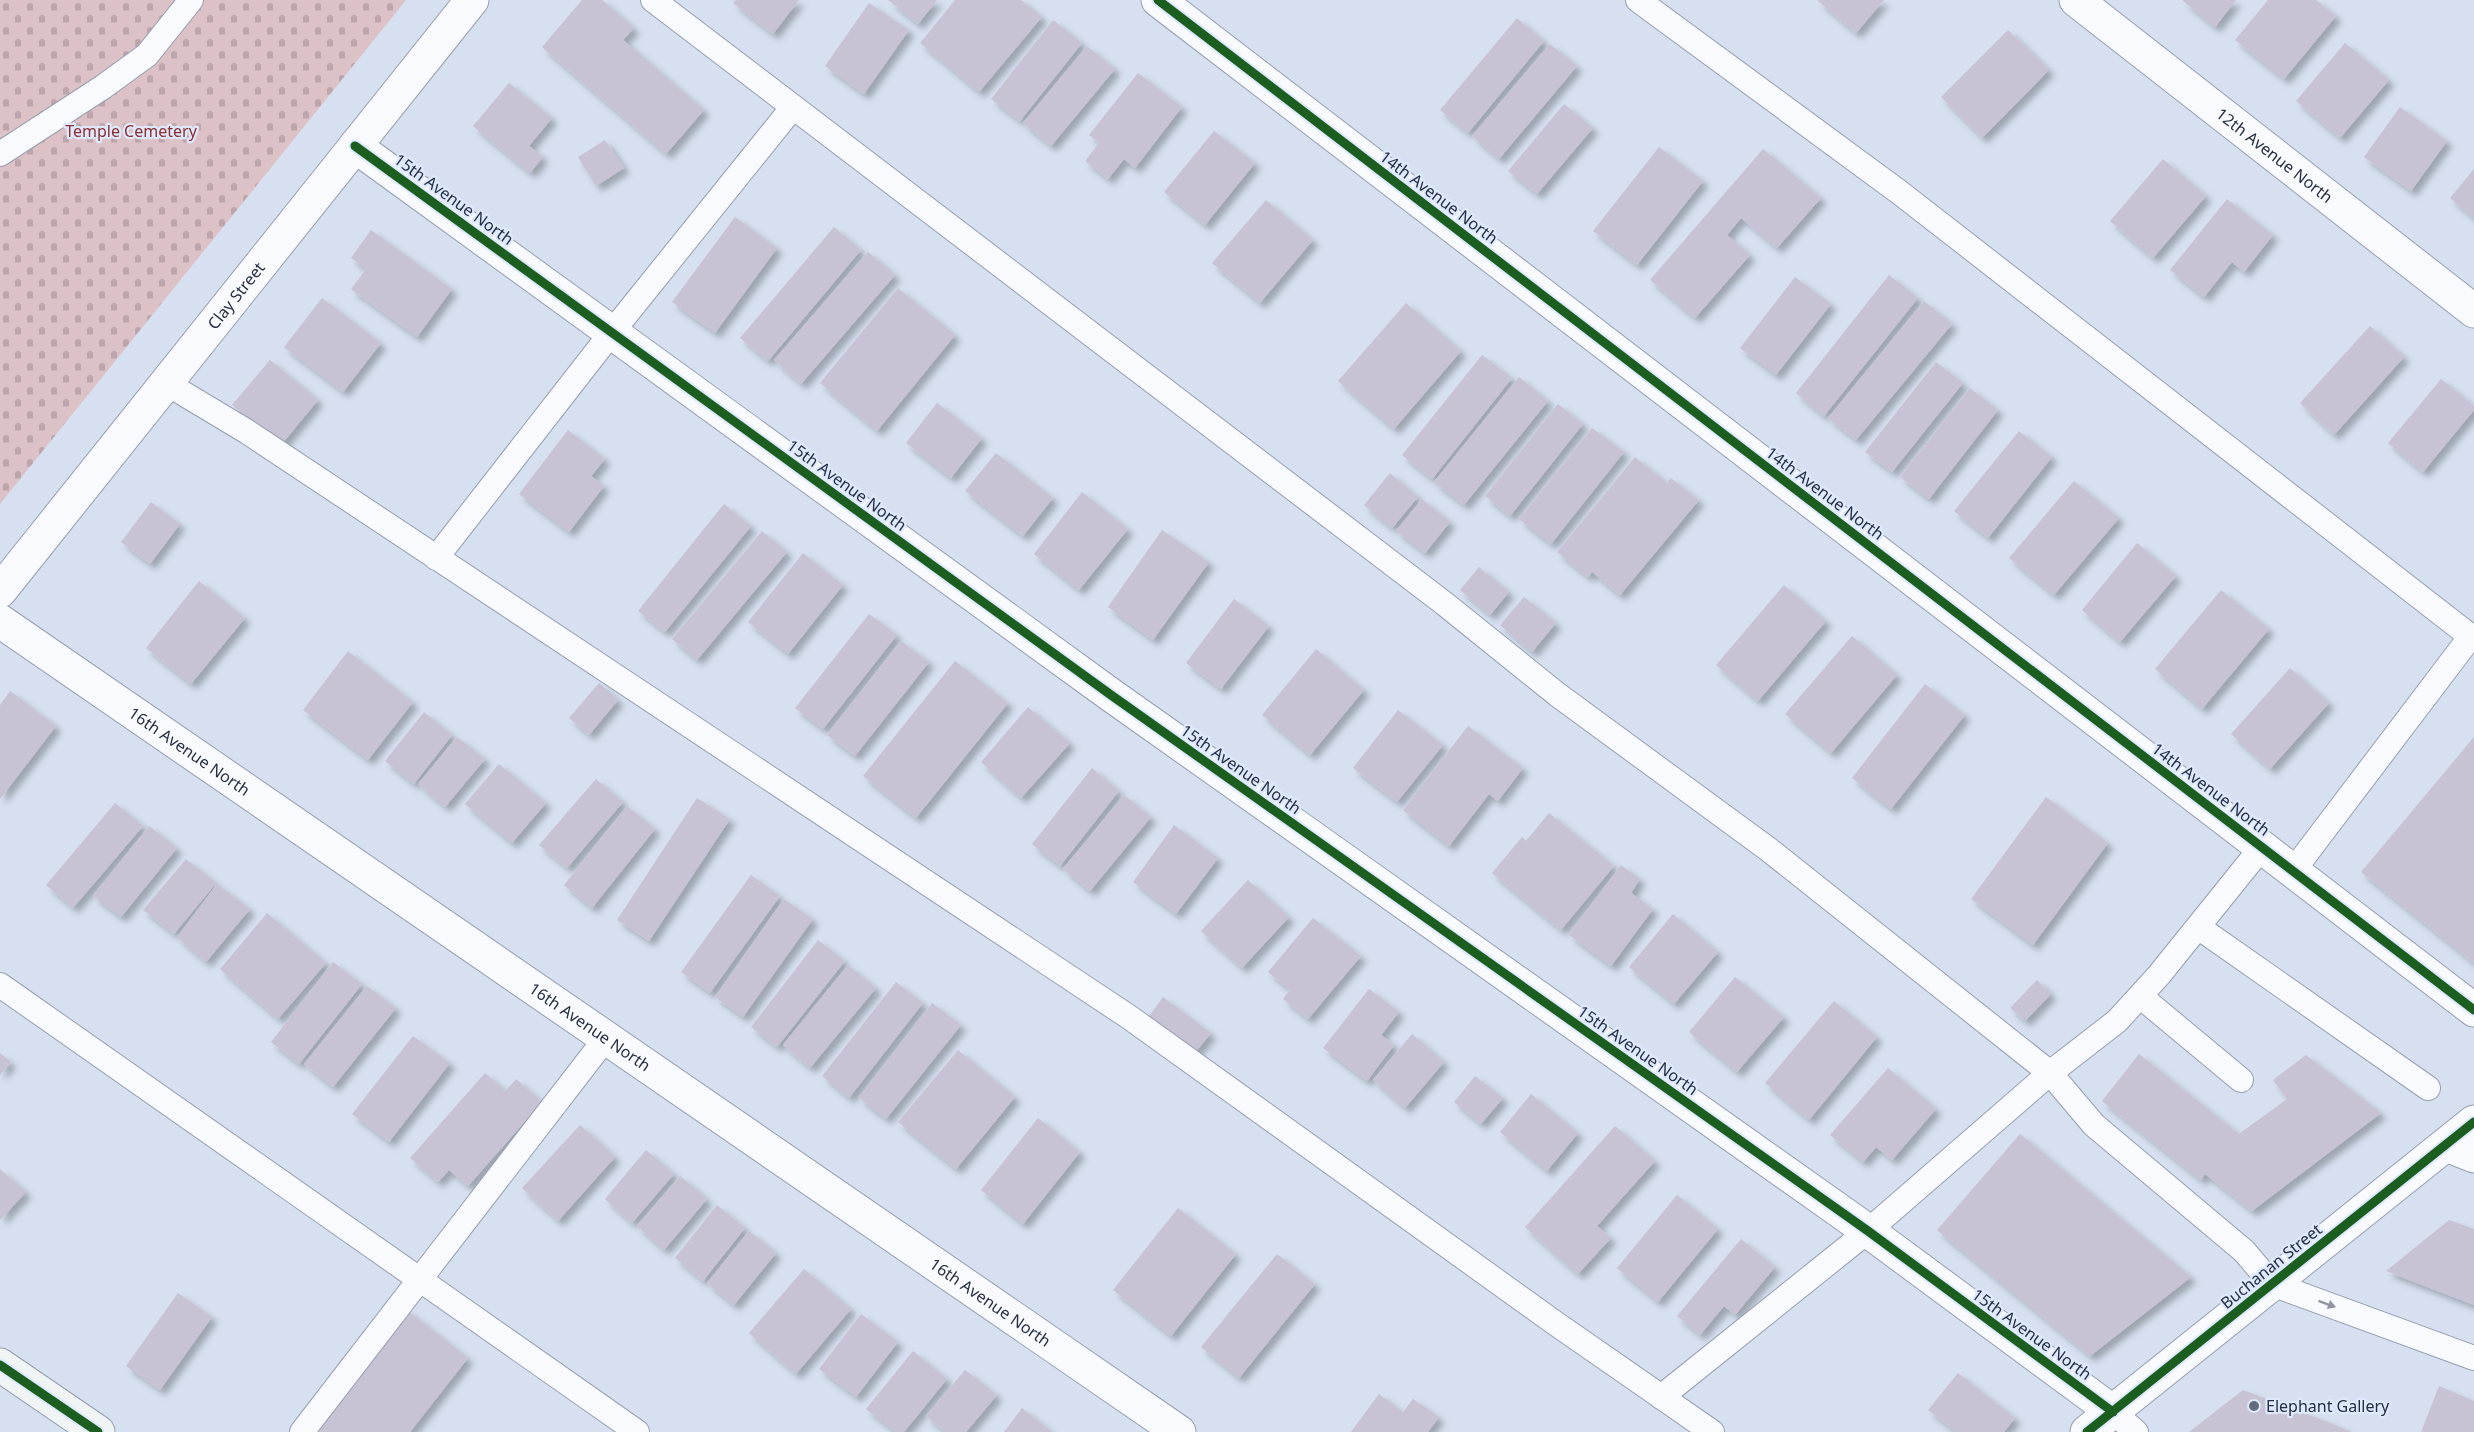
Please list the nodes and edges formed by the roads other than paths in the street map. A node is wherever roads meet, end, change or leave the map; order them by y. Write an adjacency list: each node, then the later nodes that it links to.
1 (472, 0): 8 (street, Clay Street)
2 (653, 0): 7 (lane)
3 (1158, 0): 17 (street, 14th Avenue North)
4 (1638, 0): 16 (lane)
5 (2076, 0): 10 (street, 12th Avenue North)
6 (186, 1): 9 (lane)
7 (793, 107): 11 (lane); 24 (lane)
8 (355, 146): 11 (street, 15th Avenue North); 12 (street, Clay Street)
9 (0, 154)
10 (2474, 311)
11 (612, 332): 13 (lane); 29 (street, 15th Avenue North)
12 (166, 382): 13 (lane); 14 (street, Clay Street)
13 (436, 558): 34 (lane)
14 (0, 591)
15 (0, 621): 23 (street, 16th Avenue North)
16 (2472, 637): 18 (lane)
17 (2262, 847): 18 (street, 14th Avenue North); 19 (lane)
18 (2293, 871): 22 (street, 14th Avenue North)
19 (2198, 927): 21 (lane); 26 (lane)
20 (0, 985): 30 (lane)
21 (2140, 996): 24 (lane); 25 (lane)
22 (2474, 1010)
23 (606, 1038): 30 (lane); 39 (street, 16th Avenue North)
24 (2050, 1073): 29 (lane); 31 (lane)
25 (2241, 1080)
26 (2428, 1088)
27 (2474, 1122): 28 (street, Buchanan Street)
28 (2460, 1150): 31 (street, Buchanan Street)
29 (1868, 1231): 34 (lane); 35 (street, 15th Avenue North)
30 (420, 1280): 37 (lane); 38 (lane)
31 (2272, 1284): 32 (lane, one-way to 32); 35 (street, Buchanan Street)
32 (2474, 1358)
33 (0, 1365): 36 (main road)
34 (1661, 1397): 40 (lane)
35 (2124, 1422): 41 (street, Buchanan Street)
36 (98, 1432)
37 (302, 1432)
38 (637, 1432)
39 (1179, 1432)
40 (1712, 1432)
41 (2087, 1432)

